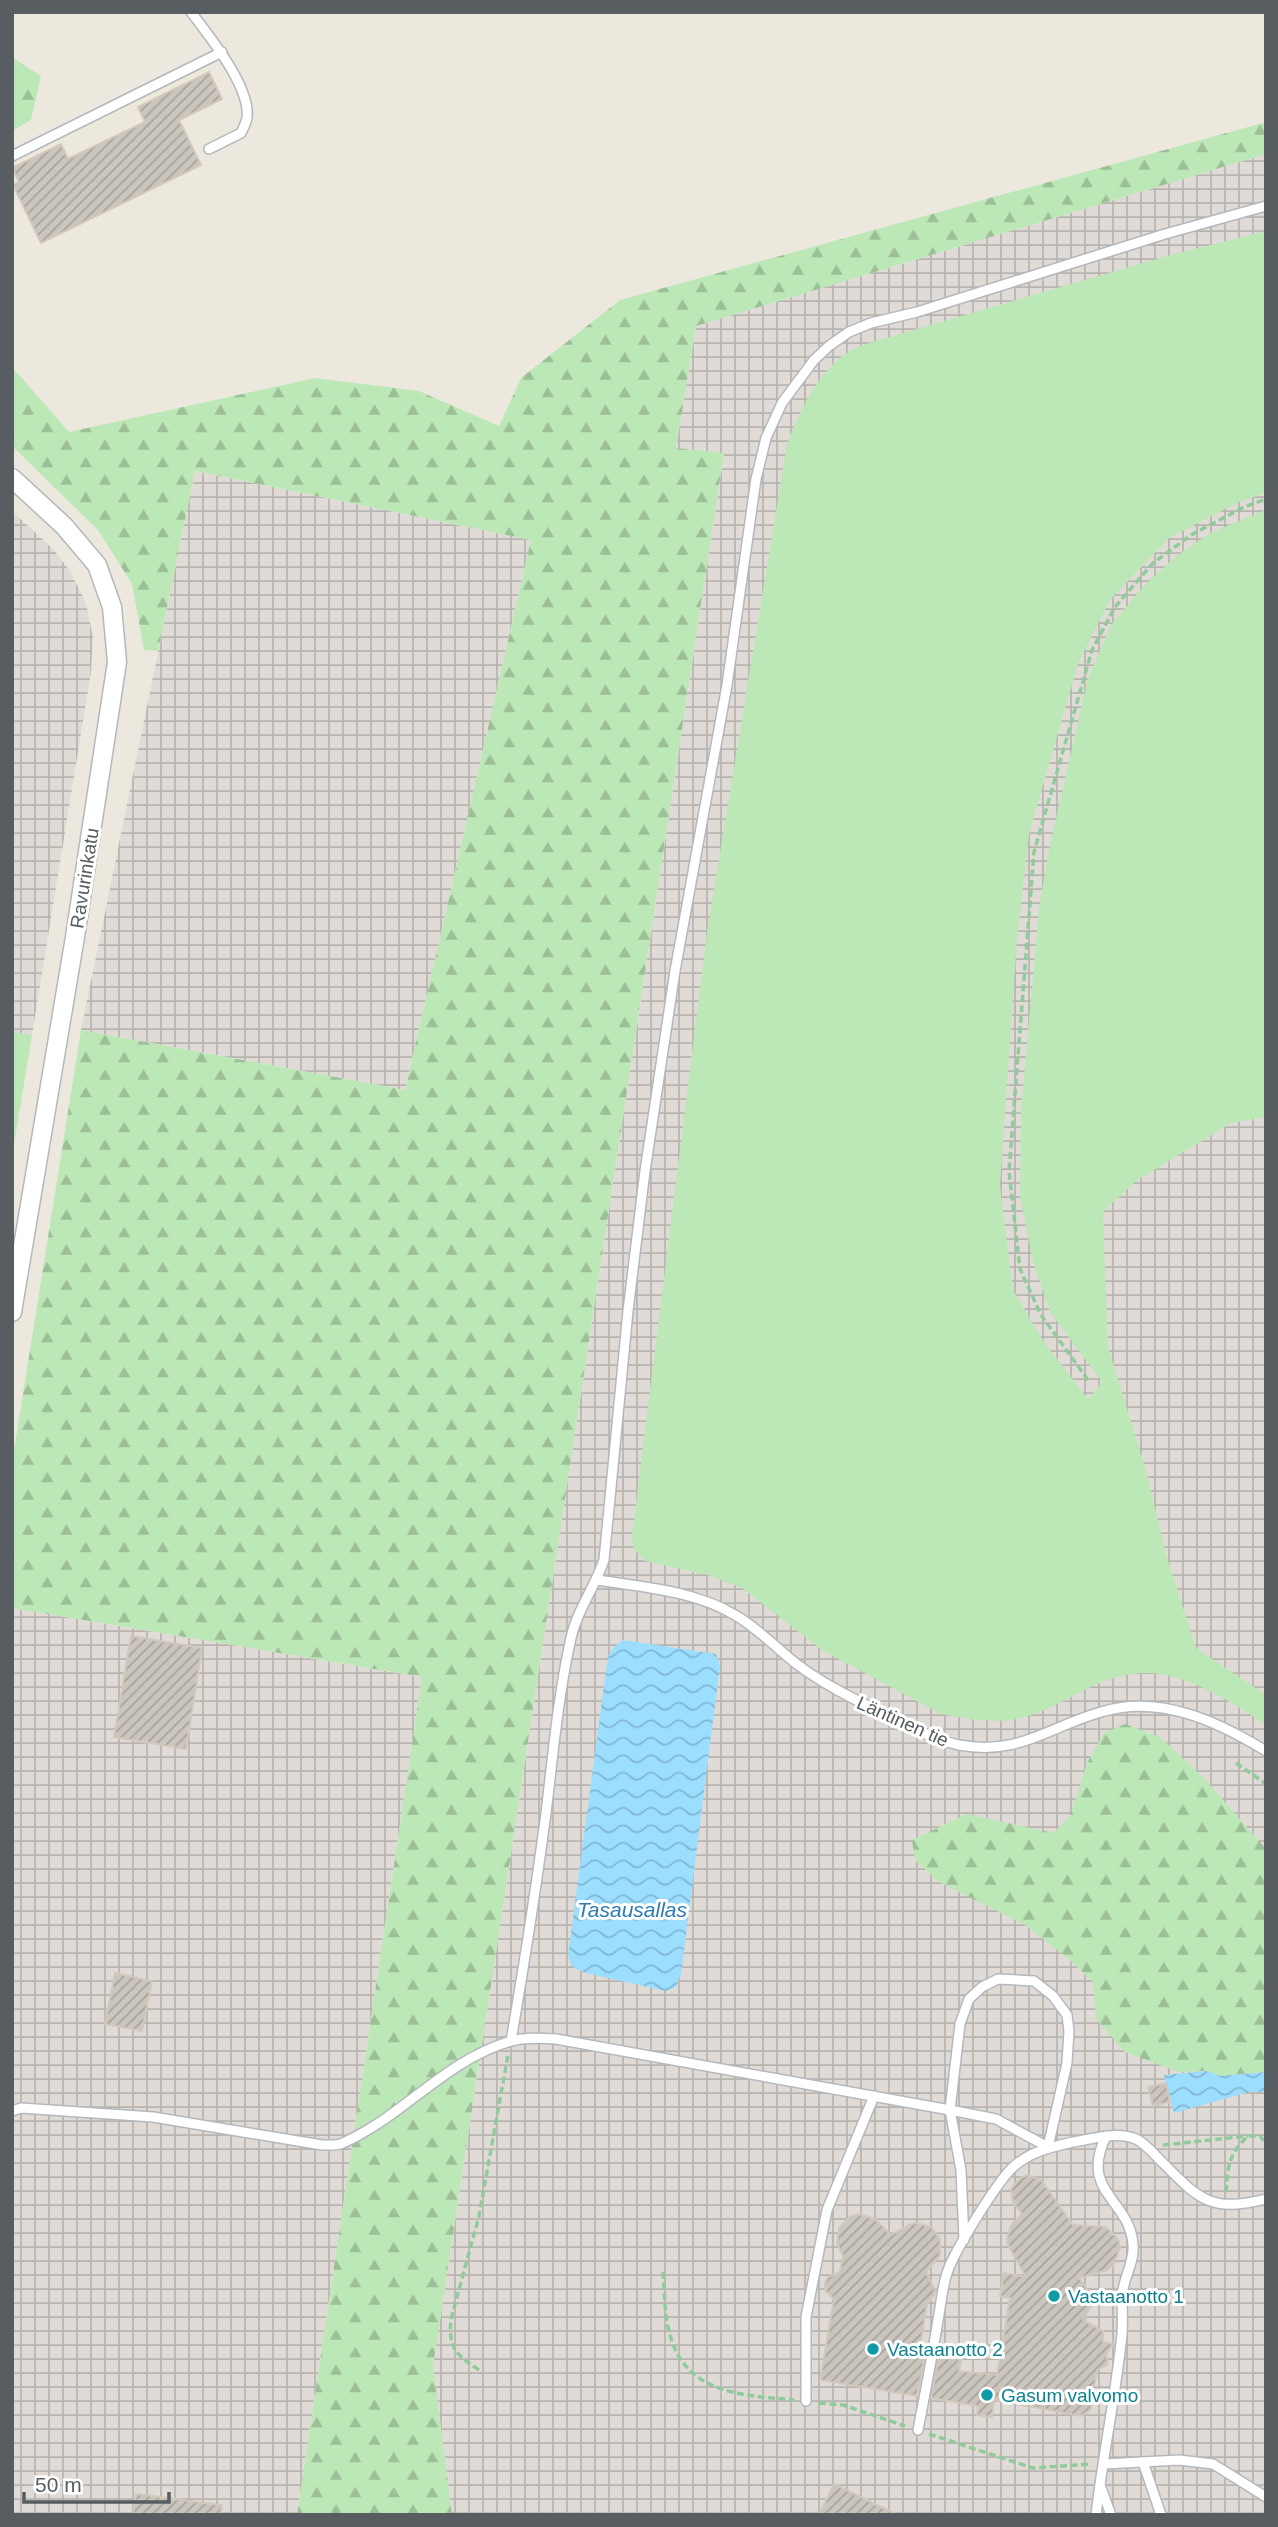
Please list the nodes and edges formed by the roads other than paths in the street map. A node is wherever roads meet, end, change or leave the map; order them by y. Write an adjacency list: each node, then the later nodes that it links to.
1 (191, 12): 2 (lane)
2 (222, 52): 3 (lane); 4 (lane)
3 (209, 149)
4 (12, 156)
5 (1266, 206): 8 (lane)
6 (12, 478): 7 (street, Ravurinkatu)
7 (12, 1312)
8 (597, 1580): 9 (lane, Läntinen tie); 10 (lane)
9 (1266, 1751)
10 (511, 2040): 11 (lane); 13 (lane)
11 (874, 2096): 12 (lane); 18 (lane)
12 (950, 2110): 15 (lane); 15 (lane); 17 (lane)
13 (12, 2111)
14 (1107, 2136): 15 (lane); 16 (lane); 21 (lane)
15 (1048, 2147): 17 (lane)
16 (1266, 2199)
17 (964, 2240): 19 (lane)
18 (806, 2401)
19 (918, 2430)
20 (1143, 2462): 21 (lane); 23 (lane); 26 (lane)
21 (1104, 2464): 22 (lane)
22 (1100, 2483): 24 (lane); 25 (lane)
23 (1266, 2497)
24 (1096, 2515)
25 (1111, 2515)
26 (1161, 2515)

